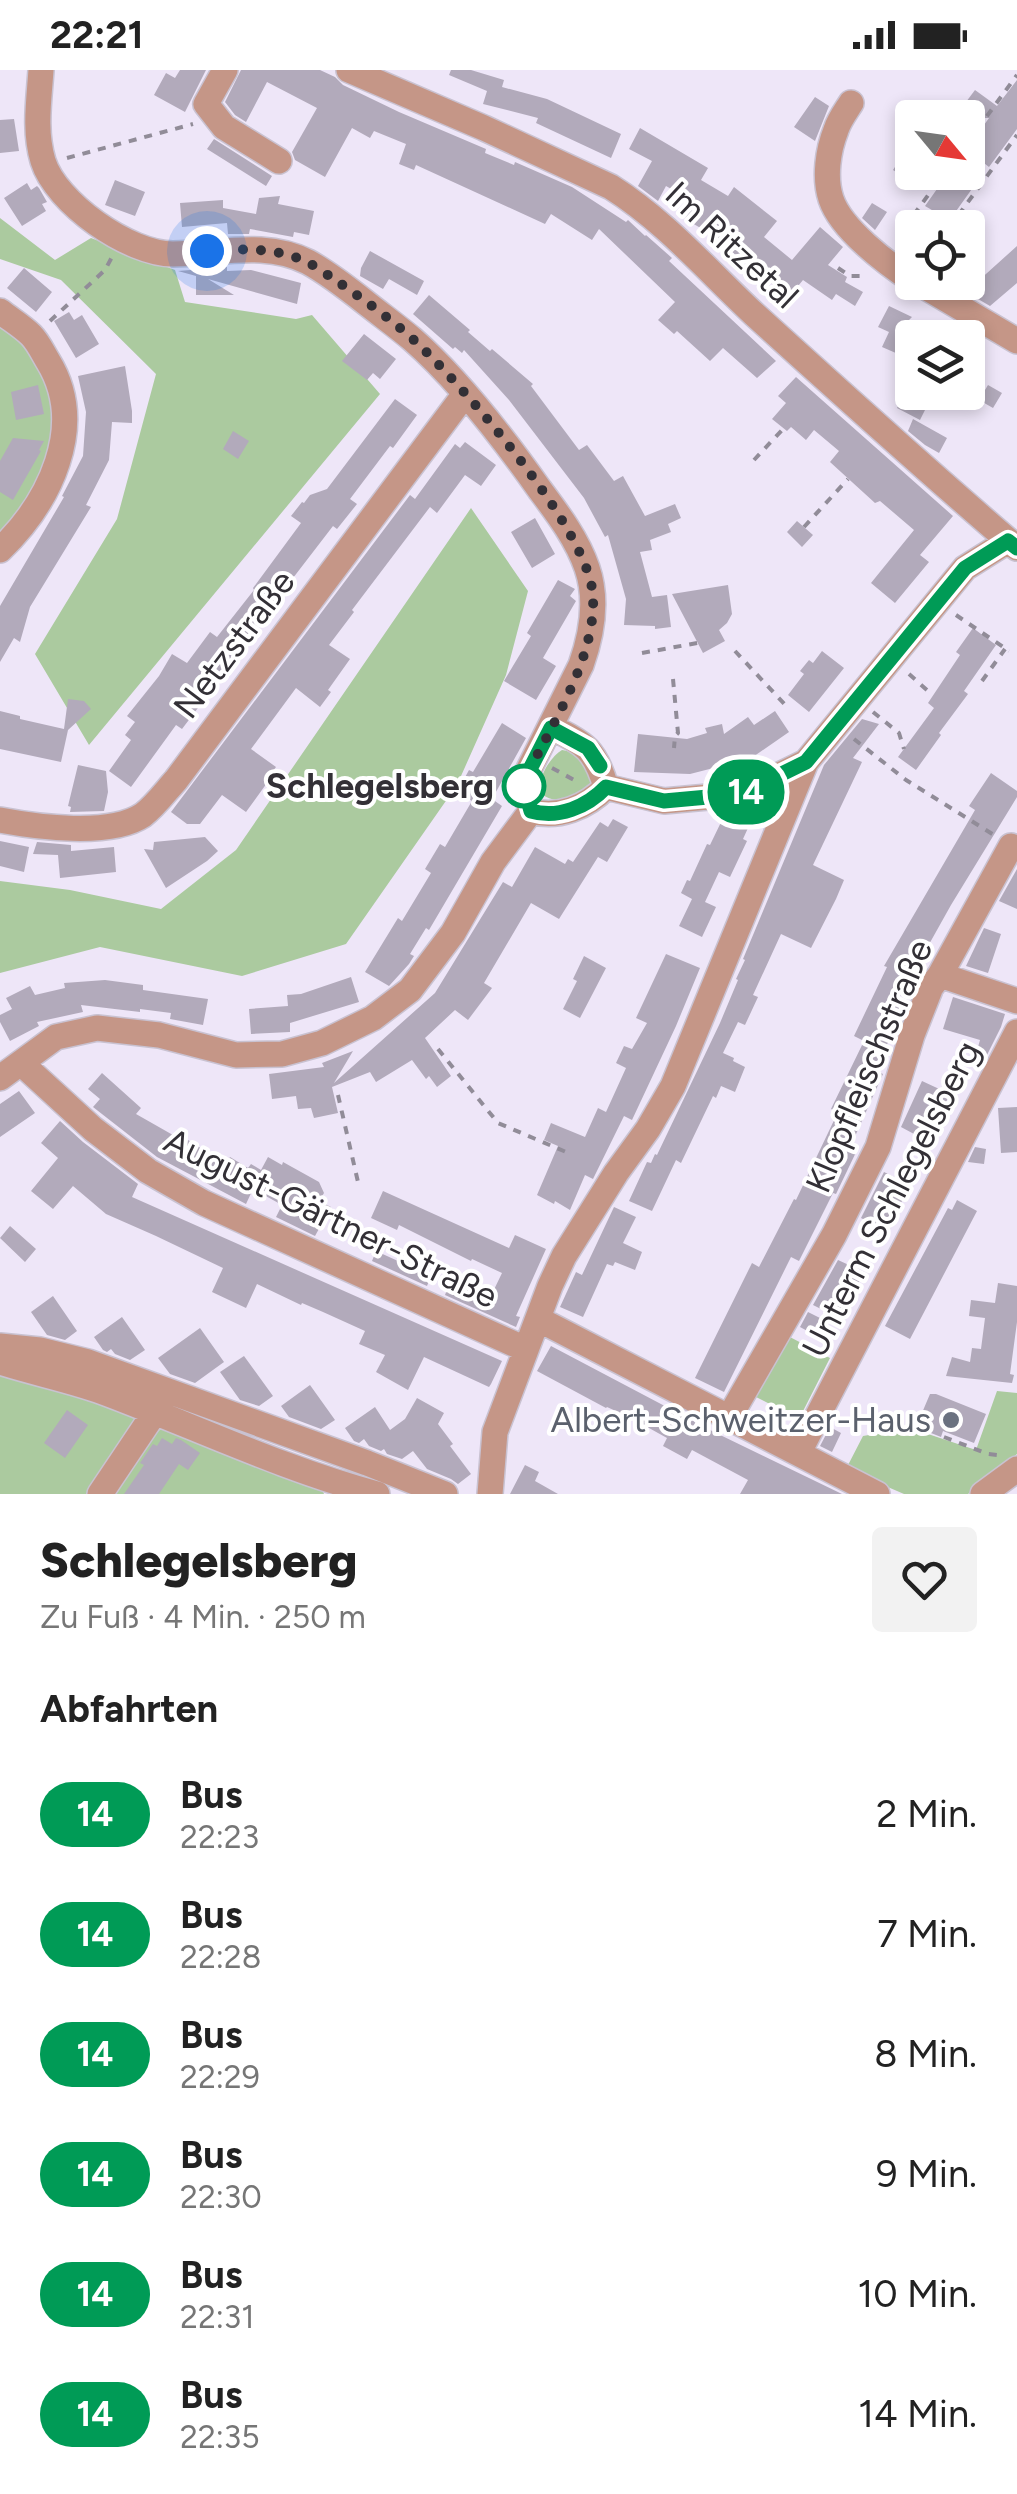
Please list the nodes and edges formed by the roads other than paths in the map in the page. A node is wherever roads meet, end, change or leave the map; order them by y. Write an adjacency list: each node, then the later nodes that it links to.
1 (41, 70): 10 (street)
2 (225, 70): 5 (street)
3 (350, 70): 11 (street, Im Ritzetal)
4 (852, 103): 6 (street)
5 (279, 160)
6 (895, 269)
7 (952, 300): 9 (street)
8 (0, 312): 12 (street)
9 (1013, 331)
10 (465, 394): 14 (street); 18 (street, Netzstraße)
11 (1012, 544): 15 (street)
12 (0, 550): 13 (street)
13 (0, 576)
14 (551, 728): 16 (street); 17 (street)
15 (806, 762): 16 (street); 24 (street)
16 (606, 787): 17 (street)
17 (531, 811): 23 (street)
18 (0, 820)
19 (1011, 846): 20 (street, Klopfleischstraße)
20 (940, 975): 21 (street); 29 (street, Klopfleischstraße)
21 (1017, 1001)
22 (1017, 1032): 30 (street, Unterm Schlegelsberg)
23 (10, 1070): 26 (street, August-Gärtner-Straße)
24 (538, 1319): 26 (street); 29 (street)
25 (0, 1346): 35 (street)
26 (525, 1349): 36 (street)
27 (0, 1362): 28 (street)
28 (155, 1412): 32 (street); 33 (street)
29 (730, 1416): 30 (street)
30 (799, 1452): 37 (street)
31 (1010, 1463): 38 (street)
32 (342, 1490): 34 (street)
33 (100, 1494)
34 (376, 1494)
35 (446, 1494)
36 (490, 1494)
37 (877, 1494)
38 (983, 1494)

